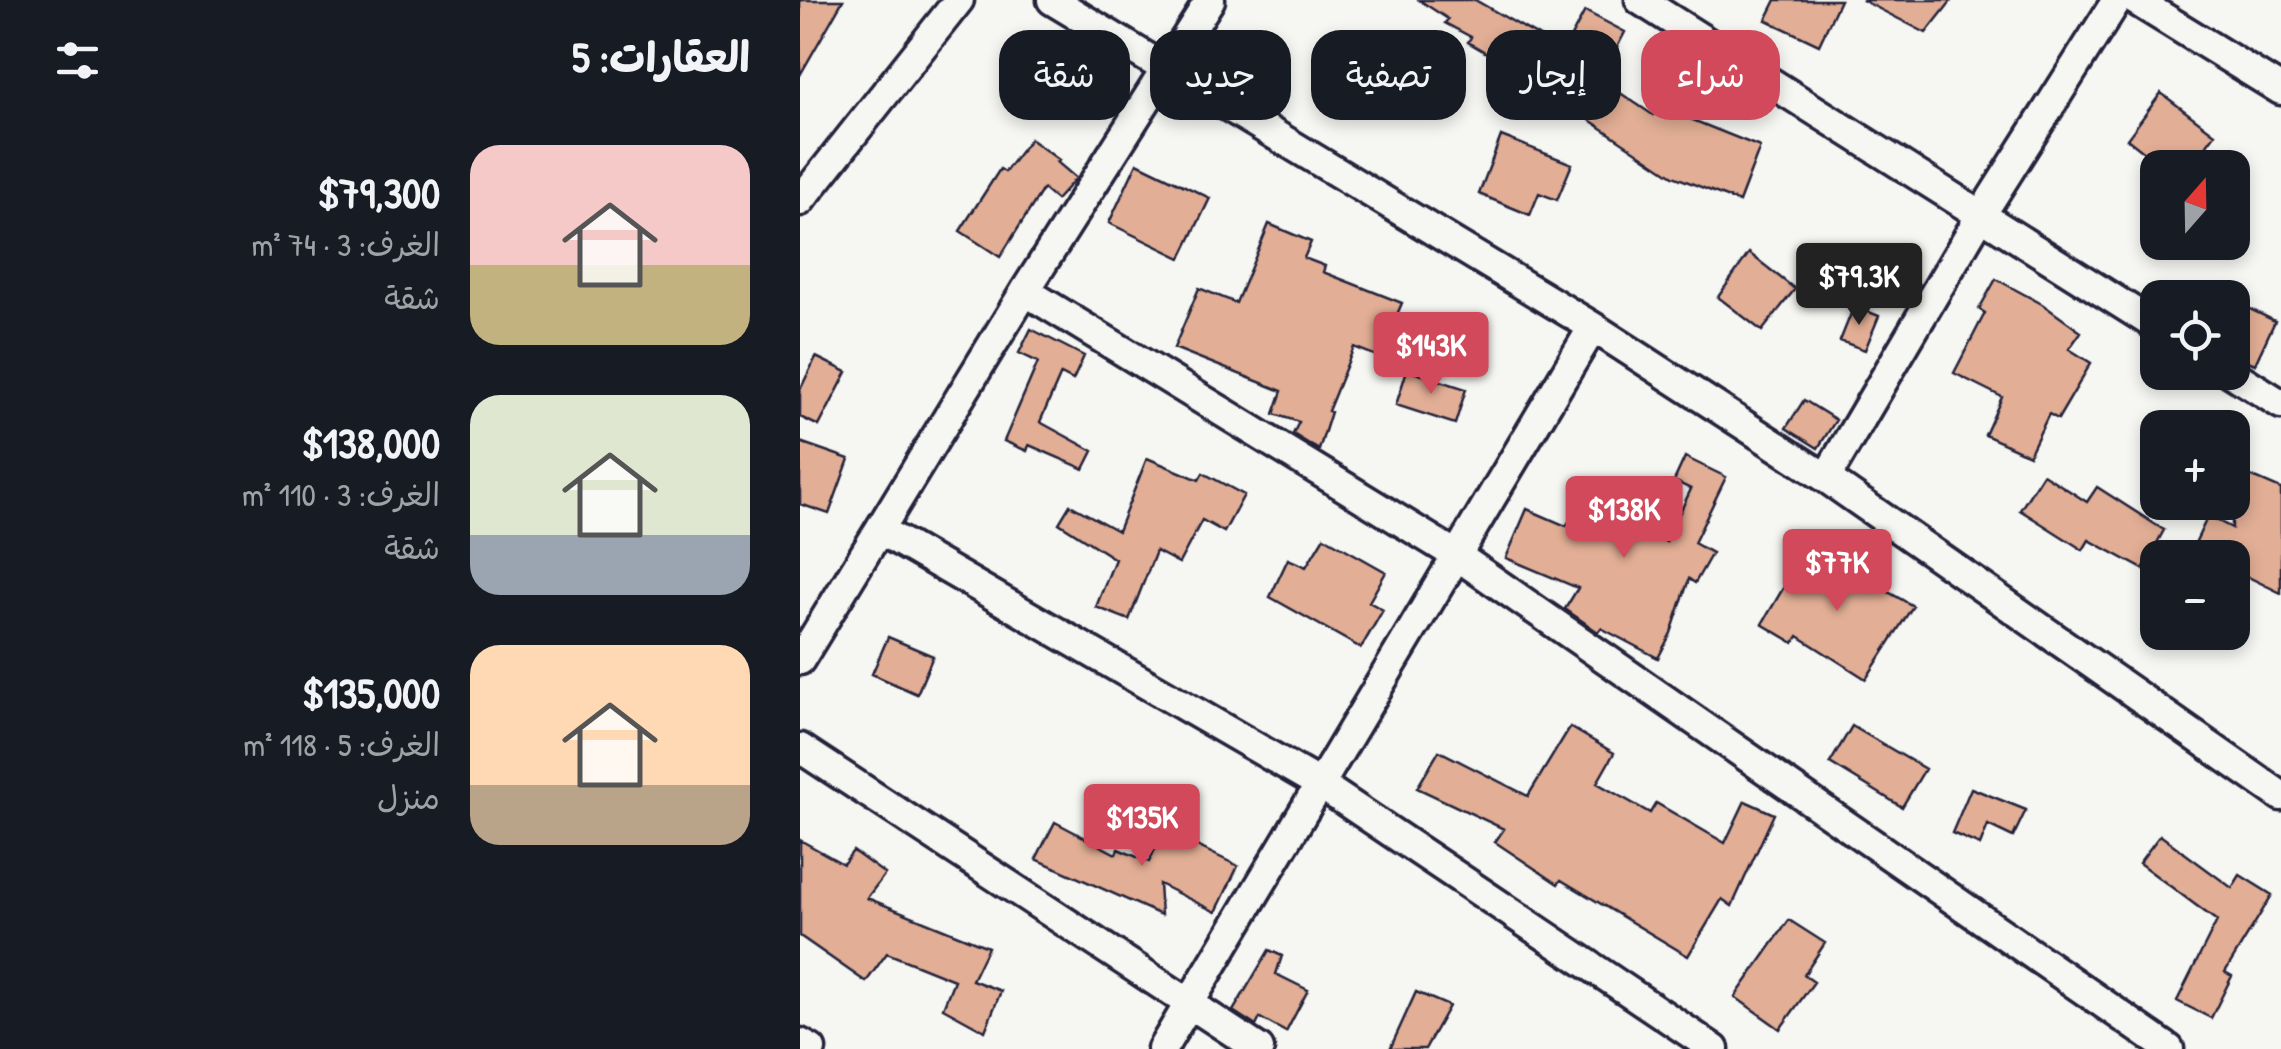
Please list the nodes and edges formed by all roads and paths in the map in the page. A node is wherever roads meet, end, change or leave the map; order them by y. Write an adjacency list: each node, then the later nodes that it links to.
1 (959, 0): 12 (street)
2 (1052, 0): 8 (street)
3 (1210, 0): 7 (street)
4 (1640, 0): 13 (street)
5 (2116, 0): 13 (street)
6 (2135, 0): 9 (street)
7 (1191, 30)
8 (1150, 58)
9 (2281, 90)
10 (1150, 93): 14 (street)
11 (1252, 120): 16 (street)
12 (805, 185)
13 (1981, 215): 15 (street); 19 (street)
14 (1025, 291): 20 (street); 21 (street)
15 (2140, 315)
16 (1593, 327): 19 (street); 21 (street)
17 (2250, 385): 18 (street)
18 (2281, 404)
19 (1826, 478): 25 (street)
20 (880, 530): 22 (street); 24 (street)
21 (1456, 555): 24 (street); 32 (street)
22 (801, 655)
23 (800, 748): 26 (street)
24 (1321, 785): 26 (street); 31 (street)
25 (2281, 796)
26 (1189, 1003): 29 (street); 30 (street)
27 (800, 1043): 28 (street)
28 (812, 1049)
29 (1162, 1049)
30 (1259, 1049)
31 (1714, 1049)
32 (2169, 1049)

